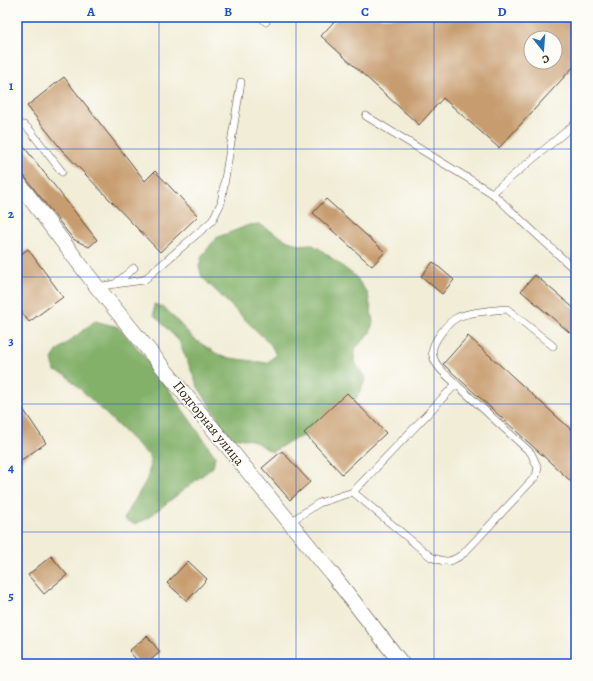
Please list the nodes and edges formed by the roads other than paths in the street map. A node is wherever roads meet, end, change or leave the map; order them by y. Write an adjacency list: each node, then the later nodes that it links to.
1 (241, 82): 10 (lane)
2 (366, 116): 7 (lane)
3 (576, 123): 7 (lane)
4 (17, 124): 5 (lane)
5 (62, 172)
6 (17, 181): 11 (street, Подгорная улица)
7 (492, 193): 9 (lane)
8 (134, 268): 10 (lane)
9 (576, 270)
10 (115, 284): 11 (lane)
11 (97, 287): 15 (street, Подгорная улица)
12 (553, 346): 13 (lane)
13 (456, 384): 14 (lane); 14 (lane)
14 (353, 492): 15 (lane)
15 (290, 522): 16 (street, Подгорная улица)
16 (402, 664)

